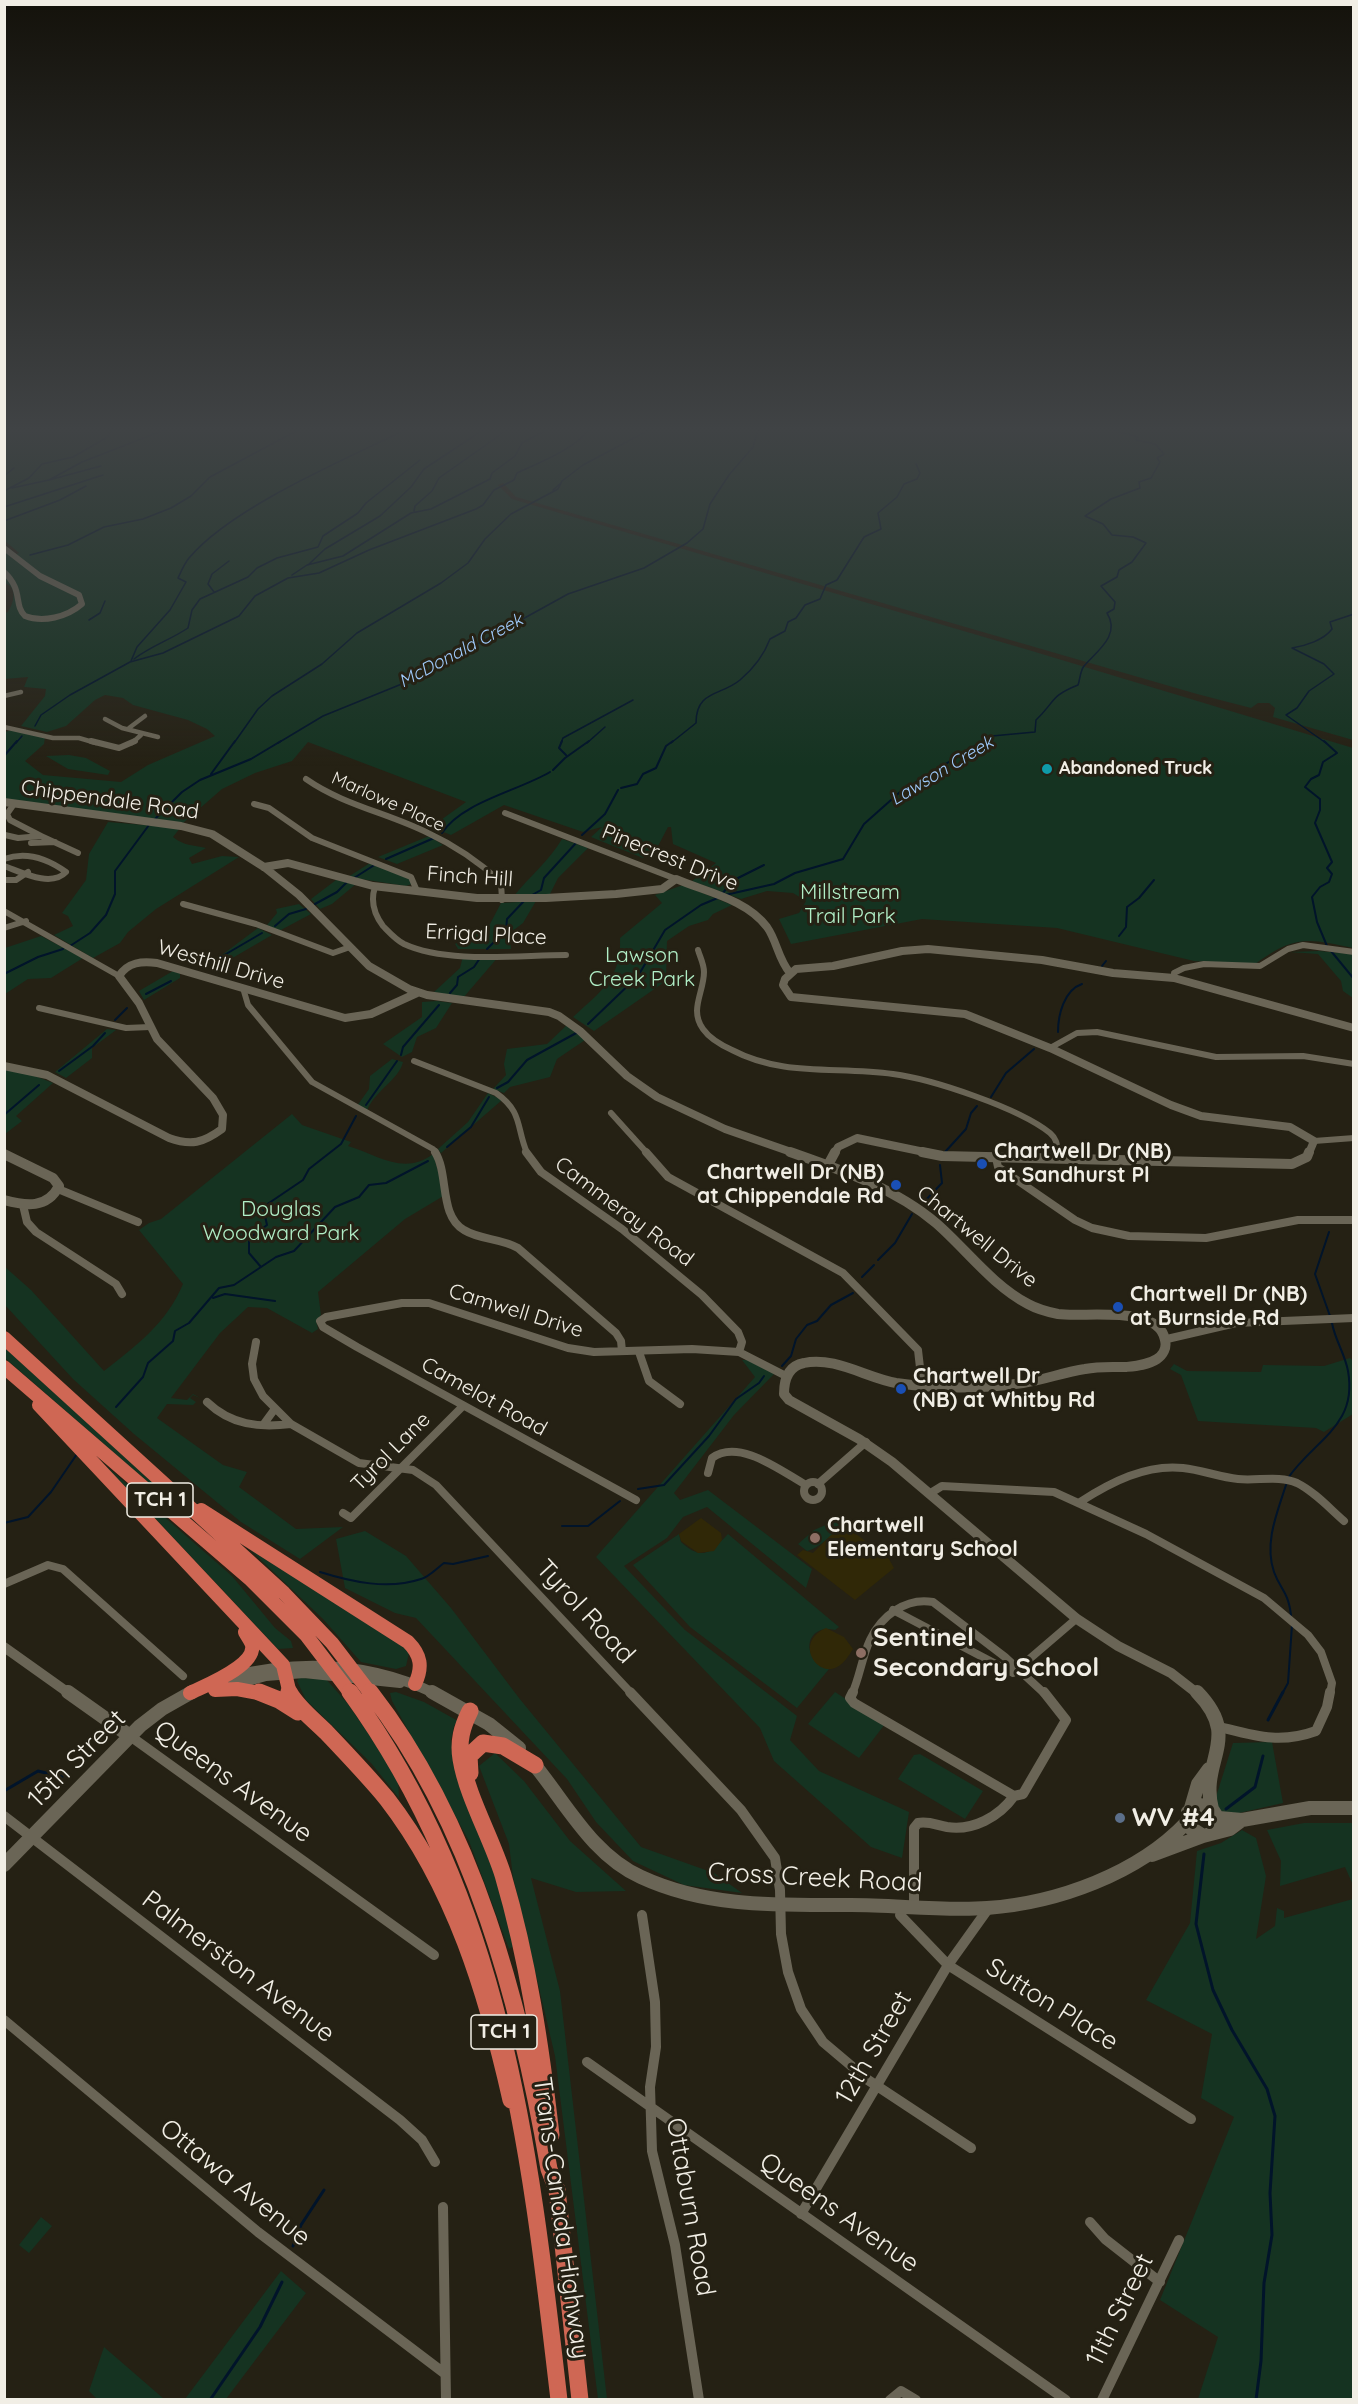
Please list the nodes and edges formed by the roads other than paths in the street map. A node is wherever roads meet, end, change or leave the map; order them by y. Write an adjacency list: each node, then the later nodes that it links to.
1 (4, 548): 2 (street)
2 (4, 572)
3 (21, 692): 4 (street)
4 (4, 696)
5 (145, 716): 8 (street)
6 (105, 719): 8 (street)
7 (4, 727): 9 (street)
8 (129, 728): 9 (street)
9 (141, 735): 10 (street)
10 (158, 737)
11 (306, 779): 29 (street, Marlowe Place)
12 (4, 802): 13 (street, Chippendale Road)
13 (14, 804): 17 (street); 23 (street, Chippendale Road)
14 (254, 804): 28 (street)
15 (505, 813): 25 (street, Pinecrest Drive)
16 (5, 835): 17 (street)
17 (41, 836): 18 (street)
18 (55, 842): 19 (street); 20 (street)
19 (31, 843)
20 (78, 853)
21 (4, 859): 24 (street)
22 (4, 866): 24 (street)
23 (264, 867): 27 (street, Finch Hill); 34 (street, Chippendale Road)
24 (28, 872): 26 (street)
25 (676, 879): 29 (street, Finch Hill); 38 (street, Pinecrest Drive)
26 (4, 880)
27 (375, 887): 28 (street, Finch Hill); 37 (street, Errigal Place)
28 (417, 891): 29 (street, Finch Hill)
29 (502, 900)
30 (183, 904): 34 (street)
31 (4, 911): 32 (street)
32 (26, 921): 33 (street); 39 (street)
33 (4, 928)
34 (350, 947): 42 (street, Chippendale Road)
35 (698, 950): 55 (street)
36 (1353, 952): 40 (street)
37 (566, 955)
38 (790, 973): 40 (street); 46 (street)
39 (119, 976): 41 (street, Westhill Drive); 44 (street)
40 (1174, 978): 45 (street)
41 (243, 988): 42 (street, Westhill Drive); 69 (street)
42 (417, 993): 56 (street, Chippendale Road)
43 (39, 1008): 44 (street)
44 (150, 1027): 49 (street)
45 (1353, 1028)
46 (1050, 1048): 48 (street); 52 (street)
47 (414, 1061): 71 (street, Cammeray Road)
48 (1353, 1064)
49 (4, 1066)
50 (611, 1113): 75 (street)
51 (1353, 1138): 52 (street)
52 (1314, 1142): 55 (street, Chartwell Drive)
53 (4, 1154): 57 (street)
54 (996, 1158): 55 (street, Chartwell Drive); 56 (street, Chartwell Drive); 60 (street)
55 (1059, 1158)
56 (828, 1165): 67 (street, Chartwell Drive)
57 (58, 1189): 59 (street); 61 (street)
58 (4, 1200): 59 (street)
59 (23, 1205): 62 (street)
60 (1353, 1220)
61 (138, 1222)
62 (122, 1294)
63 (1353, 1318): 67 (street)
64 (320, 1321): 69 (street, Camwell Drive); 78 (street, Camelot Road)
65 (4, 1332): 74 (highway)
66 (4, 1338): 74 (highway, Trans-Canada Highway / TCH 1)
67 (1167, 1339): 75 (street)
68 (256, 1342): 79 (street, Tyrol Road)
69 (622, 1351): 70 (street, Camwell Drive)
70 (639, 1352): 71 (street, Camwell Drive); 77 (street)
71 (739, 1352): 73 (street)
72 (4, 1368): 94 (highway); 142 (highway, Trans-Canada Highway / TCH 1)
73 (786, 1376): 75 (street); 82 (street)
74 (48, 1378): 83 (highway, Trans-Canada Highway / TCH 1)
75 (922, 1385)
76 (207, 1402): 81 (street)
77 (680, 1404)
78 (463, 1406): 84 (street, Tyrol Lane); 89 (street, Camelot Road)
79 (274, 1410): 80 (street, Tyrol Road); 81 (street)
80 (291, 1424): 81 (street); 84 (street, Tyrol Road)
81 (263, 1425)
82 (866, 1442): 86 (street); 88 (street)
83 (130, 1453): 101 (highway); 137 (highway, Trans-Canada Highway / TCH 1)
84 (401, 1466): 91 (street, Tyrol Lane); 123 (street, Tyrol Road)
85 (708, 1473): 87 (street)
86 (818, 1484): 87 (street); 87 (street)
87 (806, 1485)
88 (929, 1494): 90 (street); 96 (street)
89 (636, 1500)
90 (1080, 1502): 92 (street); 106 (street)
91 (343, 1513)
92 (1344, 1521)
93 (4, 1584): 100 (street)
94 (206, 1584): 98 (highway); 103 (highway)
95 (893, 1610): 99 (street); 99 (street); 110 (street)
96 (1076, 1619): 99 (street); 106 (street)
97 (4, 1647): 107 (street, Queens Avenue)
98 (284, 1669): 101 (street, 15th Street); 102 (street, 15th Street); 103 (street, 15th Street); 105 (highway)
99 (1019, 1670): 110 (street)
100 (183, 1676)
101 (415, 1684): 104 (street, 15th Street)
102 (215, 1690): 103 (street, 15th Street); 105 (highway)
103 (189, 1693): 107 (street, 15th Street)
104 (470, 1711): 109 (street, Cross Creek Road); 113 (highway)
105 (317, 1724): 142 (highway)
106 (1220, 1727): 108 (street)
107 (130, 1736): 120 (street, 15th Street); 128 (street, Queens Avenue)
108 (1214, 1763): 111 (street); 114 (street)
109 (535, 1765): 113 (highway); 123 (street, Cross Creek Road)
110 (1014, 1796): 124 (street)
111 (1191, 1808): 114 (street); 117 (street)
112 (1353, 1808): 116 (street)
113 (481, 1812): 137 (highway)
114 (1216, 1813): 116 (street); 118 (street)
115 (4, 1816): 120 (street, Palmerston Avenue)
116 (1242, 1820): 118 (street)
117 (1186, 1822): 119 (street); 121 (street, Cross Creek Road)
118 (1218, 1832): 119 (street)
119 (1203, 1836): 121 (street, Cross Creek Road)
120 (31, 1838): 122 (street, 15th Street); 136 (street, Palmerston Avenue)
121 (1147, 1856): 125 (street, Cross Creek Road)
122 (4, 1865)
123 (780, 1904): 124 (street, Cross Creek Road); 132 (street, Tyrol Road)
124 (914, 1906): 125 (street, Cross Creek Road)
125 (988, 1908): 129 (street, 12th Street)
126 (642, 1915): 133 (street, Ottaburn Road)
127 (900, 1915): 129 (street, Sutton Place)
128 (434, 1955)
129 (948, 1965): 132 (street, 12th Street); 134 (street, Sutton Place)
130 (4, 2020): 144 (street, Ottawa Avenue)
131 (587, 2062): 133 (street, Queens Avenue)
132 (878, 2087): 135 (street, Tyrol Road); 139 (street, 12th Street)
133 (650, 2108): 139 (street, Queens Avenue); 148 (street, Ottaburn Road)
134 (1191, 2119)
135 (971, 2148)
136 (435, 2162)
137 (556, 2190): 147 (highway, Trans-Canada Highway / TCH 1)
138 (443, 2207): 144 (street)
139 (801, 2214): 151 (street, Queens Avenue)
140 (1090, 2222): 143 (street)
141 (1179, 2240): 143 (street, 11th Street)
142 (541, 2242): 146 (highway, Trans-Canada Highway / TCH 1)
143 (1160, 2282): 152 (street, 11th Street)
144 (444, 2373): 145 (street)
145 (446, 2400)
146 (559, 2400)
147 (580, 2400)
148 (699, 2400)
149 (890, 2400): 150 (street)
150 (916, 2400)
151 (1066, 2400)
152 (1102, 2400)

